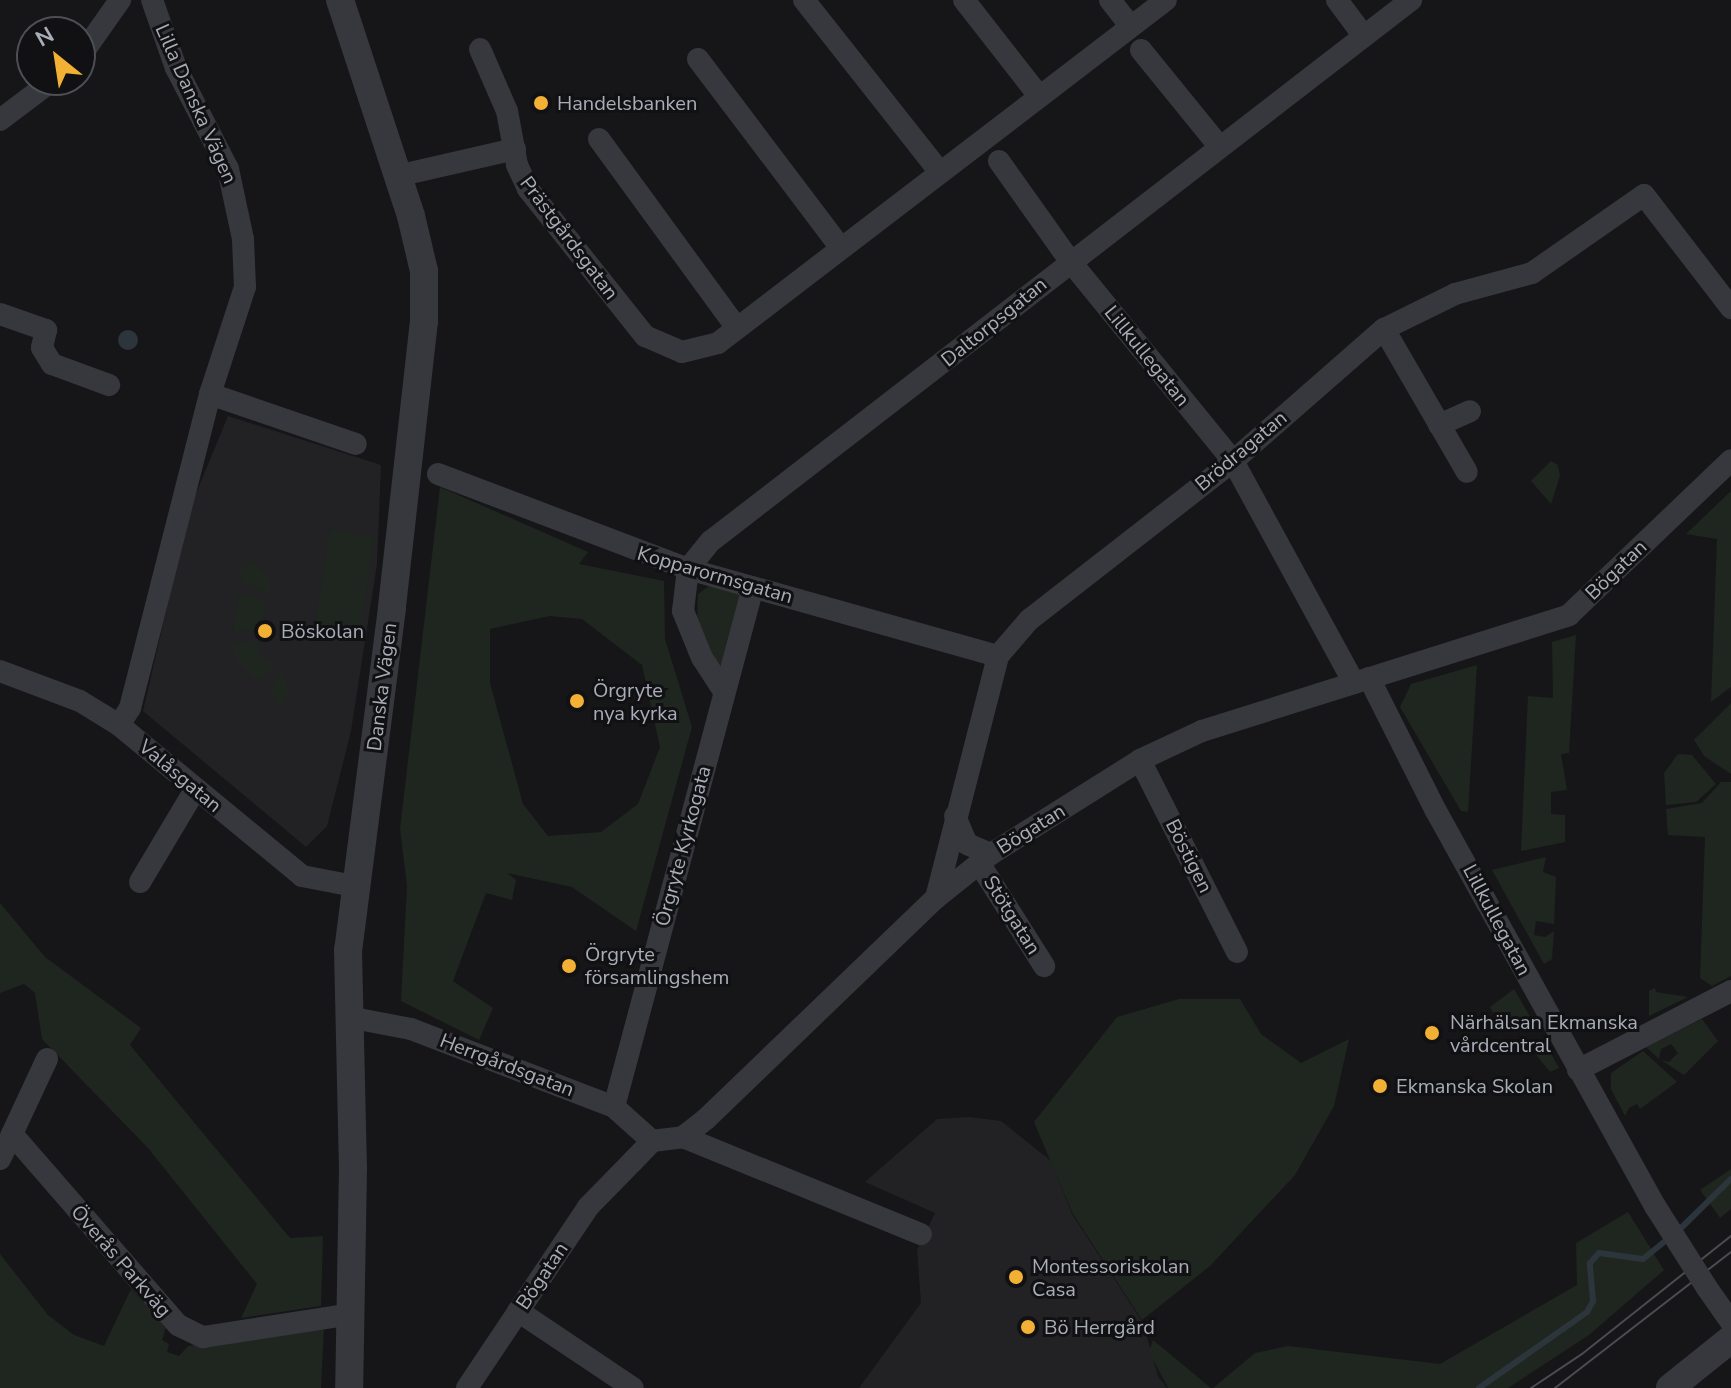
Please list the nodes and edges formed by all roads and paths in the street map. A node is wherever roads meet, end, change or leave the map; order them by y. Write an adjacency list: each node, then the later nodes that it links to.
1 (120, 0): 11 (street)
2 (152, 0): 32 (street, Lilla Danska Vägen)
3 (340, 0): 24 (street, Danska Vägen)
4 (804, 0): 23 (street)
5 (964, 0): 17 (street)
6 (1110, 0): 10 (street)
7 (1166, 0): 10 (street, Prästgårdsgatan)
8 (1337, 0): 12 (street)
9 (1411, 0): 12 (street, Daltorpsgatan)
10 (1130, 26): 17 (street, Prästgårdsgatan)
11 (96, 34)
12 (1363, 35): 20 (street, Daltorpsgatan)
13 (480, 49): 21 (street)
14 (1141, 50): 20 (street)
15 (698, 59): 25 (street)
16 (32, 96): 18 (street)
17 (1039, 96): 23 (street, Prästgårdsgatan)
18 (0, 120)
19 (599, 139): 29 (street)
20 (1219, 146): 26 (street, Daltorpsgatan)
21 (515, 149): 24 (street, Prästgårdsgatan); 29 (street, Prästgårdsgatan)
22 (999, 161): 26 (street, Lillkullegatan)
23 (940, 172): 25 (street, Prästgårdsgatan)
24 (397, 176): 52 (street, Danska Vägen)
25 (841, 248): 29 (street, Prästgårdsgatan)
26 (1070, 261): 37 (street, Lillkullegatan); 40 (street, Daltorpsgatan)
27 (1731, 308): 30 (street, Brödragatan)
28 (0, 314): 31 (street)
29 (737, 328)
30 (1384, 329): 34 (street); 37 (street, Brödragatan)
31 (109, 385)
32 (210, 394): 35 (street); 46 (street, Lilla Danska Vägen)
33 (1470, 411): 34 (street)
34 (1439, 425): 38 (street)
35 (356, 444)
36 (1731, 460): 44 (street, Bögatan)
37 (1233, 461): 42 (street, Brödragatan); 44 (street, Lillkullegatan)
38 (1467, 472)
39 (438, 474): 40 (street, Kopparormsgatan)
40 (688, 569): 41 (street, Kopparormsgatan); 45 (street)
41 (753, 587): 42 (street, Kopparormsgatan); 45 (street, Örgryte Kyrkogata)
42 (998, 656): 49 (street, Brödragatan)
43 (0, 671): 46 (street, Valåsgatan)
44 (1362, 681): 47 (street, Bögatan); 59 (street, Lillkullegatan)
45 (723, 690): 60 (street, Örgryte Kyrkogata)
46 (119, 725): 48 (street, Valåsgatan)
47 (1140, 760): 50 (street, Bögatan); 54 (street, Böstigen)
48 (196, 788): 51 (street); 52 (street, Valåsgatan)
49 (955, 816): 50 (street); 53 (street, Brödragatan)
50 (985, 859): 53 (street, Bögatan); 55 (street, Stötgatan)
51 (140, 882)
52 (354, 886): 57 (street, Danska Vägen)
53 (936, 898): 62 (street, Bögatan)
54 (1237, 952)
55 (1044, 966)
56 (1731, 991): 59 (street)
57 (348, 1017): 60 (street, Herrgårdsgatan); 67 (street, Danska Vägen)
58 (47, 1059): 61 (street)
59 (1578, 1070): 68 (street, Lillkullegatan, bridge)
60 (614, 1107): 63 (street, Herrgårdsgatan)
61 (12, 1134): 64 (street); 67 (street, Överås Parkväg)
62 (683, 1137): 63 (street); 65 (street)
63 (652, 1141): 66 (street, Bögatan)
64 (0, 1159)
65 (921, 1234)
66 (518, 1311): 71 (street, Bögatan); 72 (street)
67 (351, 1314): 70 (street, Danska Vägen)
68 (1731, 1322)
69 (1727, 1350): 73 (street)
70 (349, 1388)
71 (467, 1388)
72 (633, 1388)
73 (1670, 1388)

